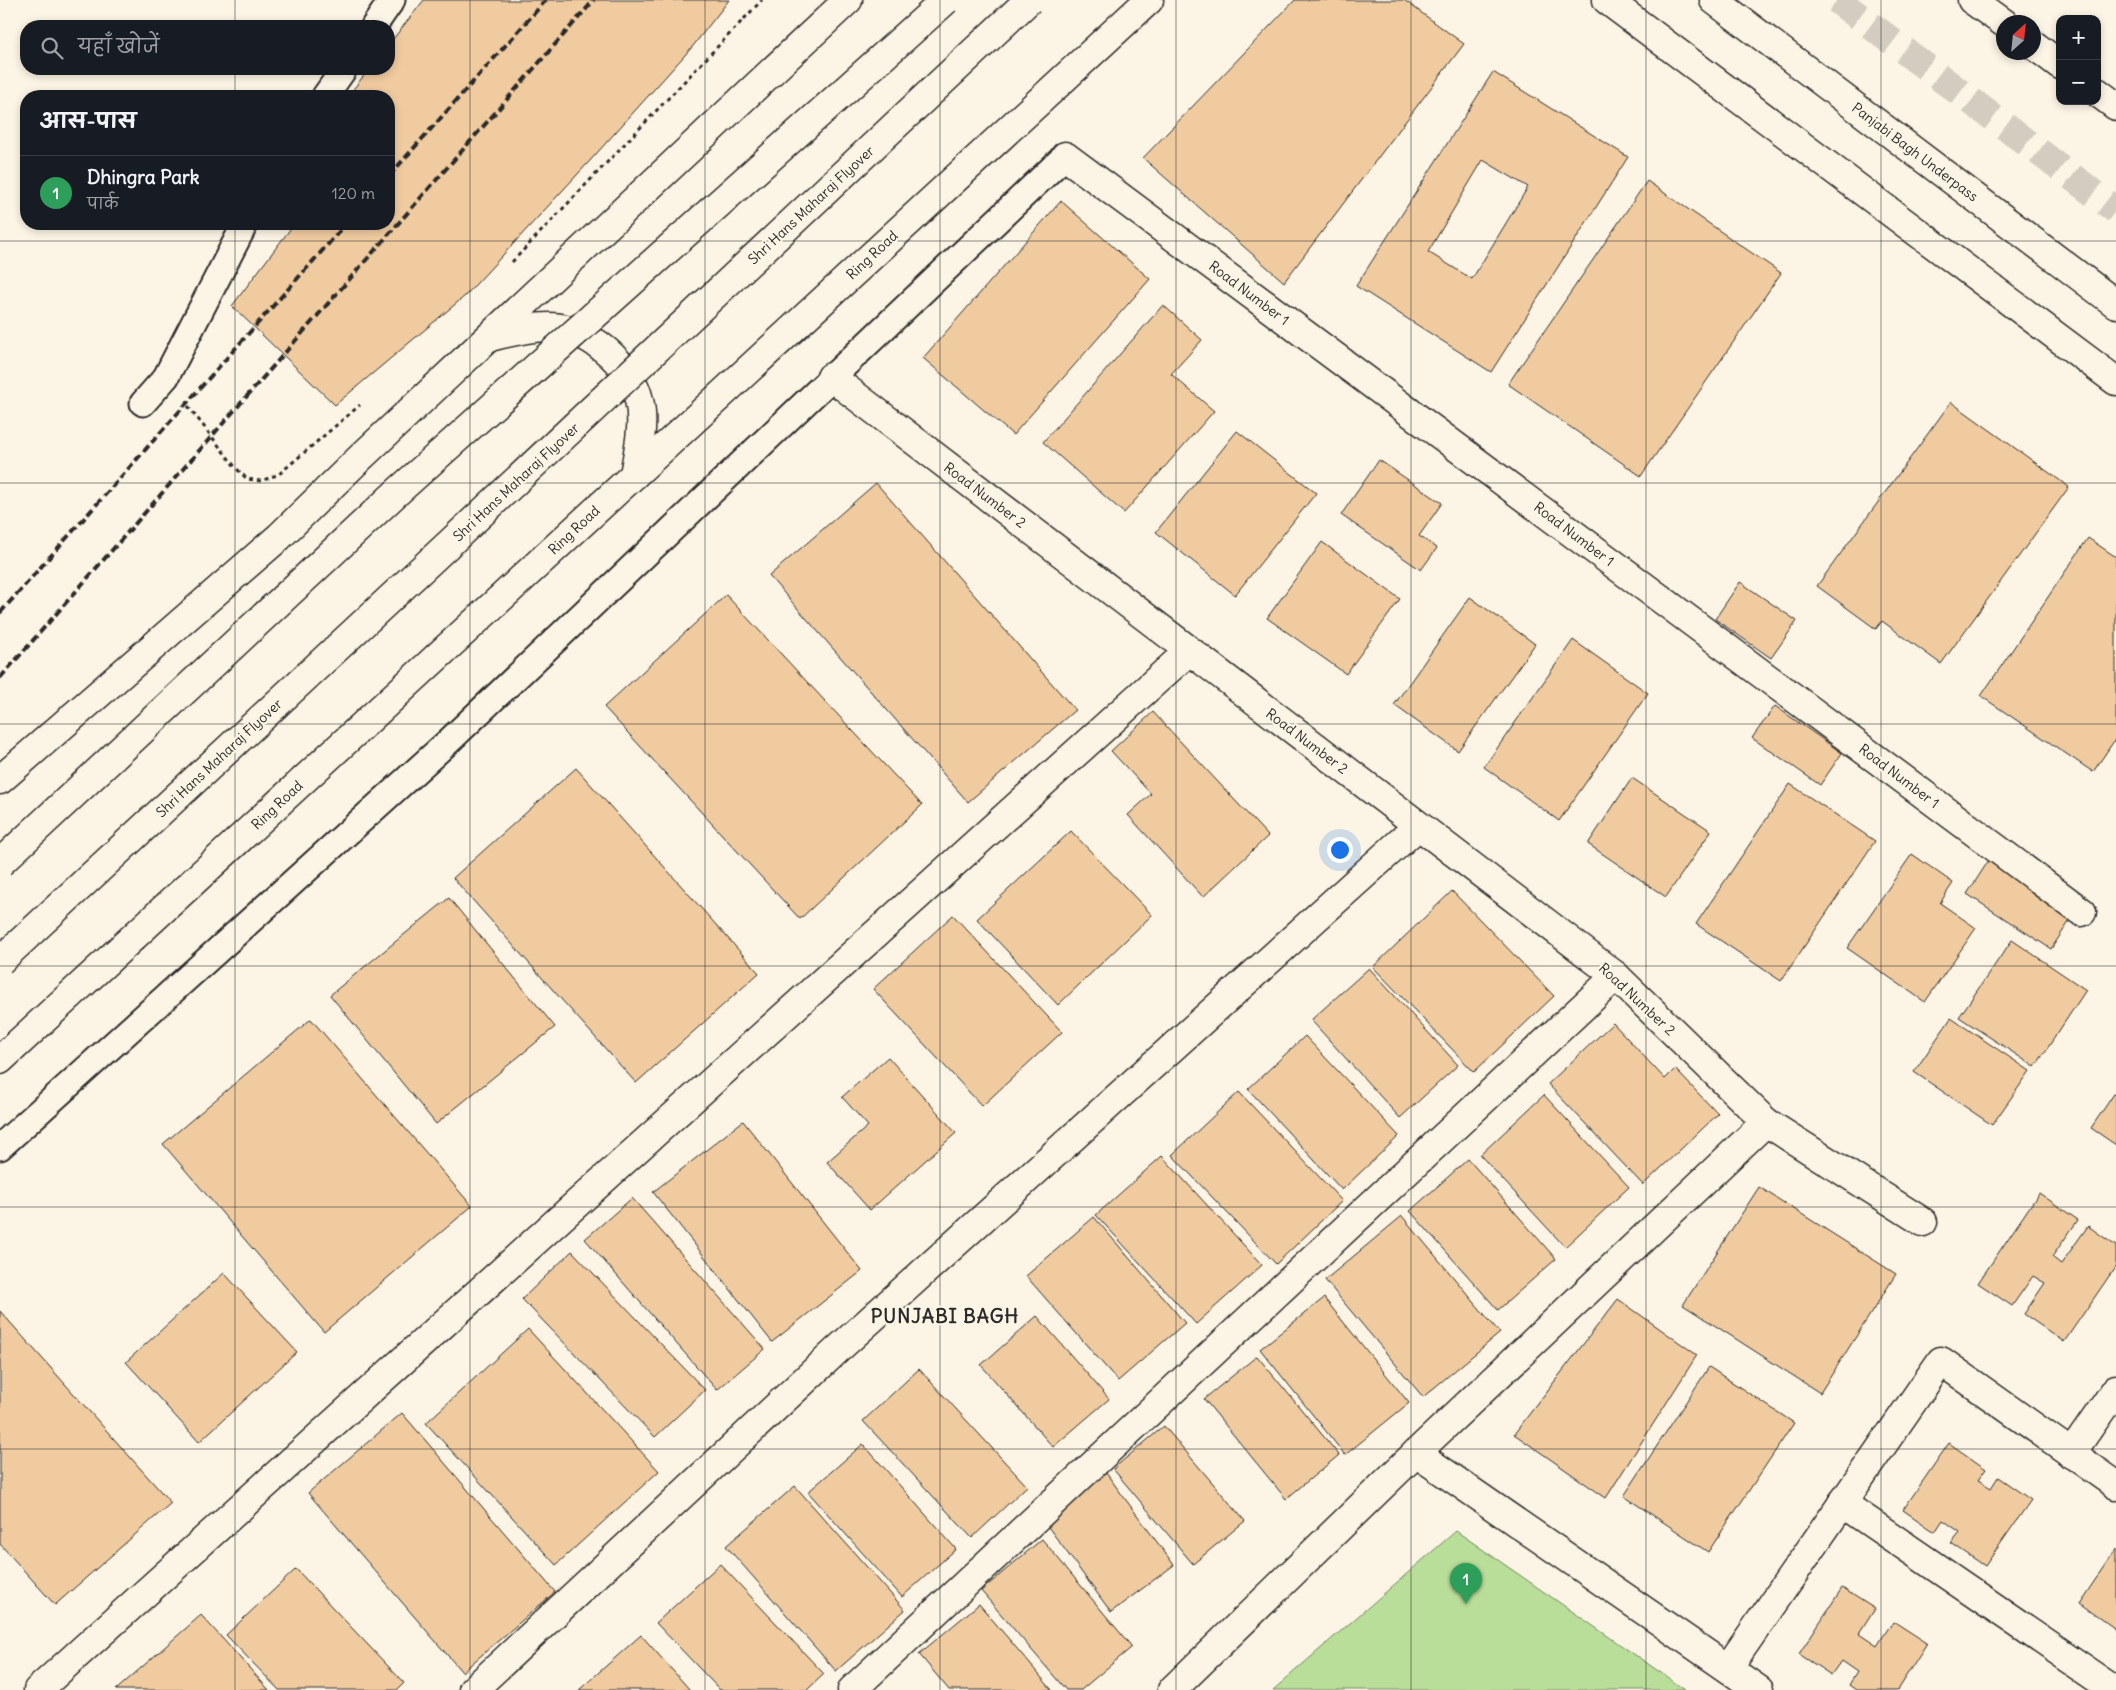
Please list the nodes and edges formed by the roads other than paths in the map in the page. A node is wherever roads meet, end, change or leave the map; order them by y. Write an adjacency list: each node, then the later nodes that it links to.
1 (392, 0): 10 (lane)
2 (848, 0): 20 (street)
3 (946, 0): 28 (street, bridge)
4 (1029, 0): 30 (street, Shri Hans Maharaj Flyover, bridge)
5 (1149, 0): 24 (street, Ring Road)
6 (1606, 0): 22 (street)
7 (1714, 0): 19 (street, Panjabi Bagh Underpass)
8 (1972, 0): 9 (street)
9 (1996, 17)
10 (378, 20)
11 (2041, 50): 12 (street)
12 (2056, 62)
13 (340, 75): 14 (lane)
14 (329, 90)
15 (2101, 95): 16 (street)
16 (2116, 106)
17 (1066, 156): 21 (lane); 29 (street, Road Number 1)
18 (242, 230): 23 (lane)
19 (2116, 304)
20 (488, 338): 24 (street); 26 (street)
21 (831, 377): 25 (street, Road Number 2); 34 (lane)
22 (2116, 381)
23 (142, 403)
24 (634, 475): 32 (street, Ring Road)
25 (1189, 651): 27 (street, Road Number 2); 42 (street)
26 (0, 780)
27 (1418, 826): 31 (street, Road Number 2); 43 (street)
28 (0, 863)
29 (2082, 912)
30 (0, 961)
31 (1616, 976): 33 (street, Road Number 2); 44 (street)
32 (0, 1060)
33 (1766, 1122): 35 (street, Road Number 2); 37 (street)
34 (0, 1147)
35 (1923, 1222)
36 (2116, 1389): 38 (street)
37 (1416, 1453): 41 (street); 45 (street)
38 (2072, 1454): 39 (street); 40 (street)
39 (2116, 1485)
40 (1842, 1503): 41 (street); 47 (street)
41 (1728, 1668): 46 (street)
42 (38, 1690)
43 (473, 1690)
44 (852, 1690)
45 (1172, 1690)
46 (1759, 1690)
47 (2115, 1690)

